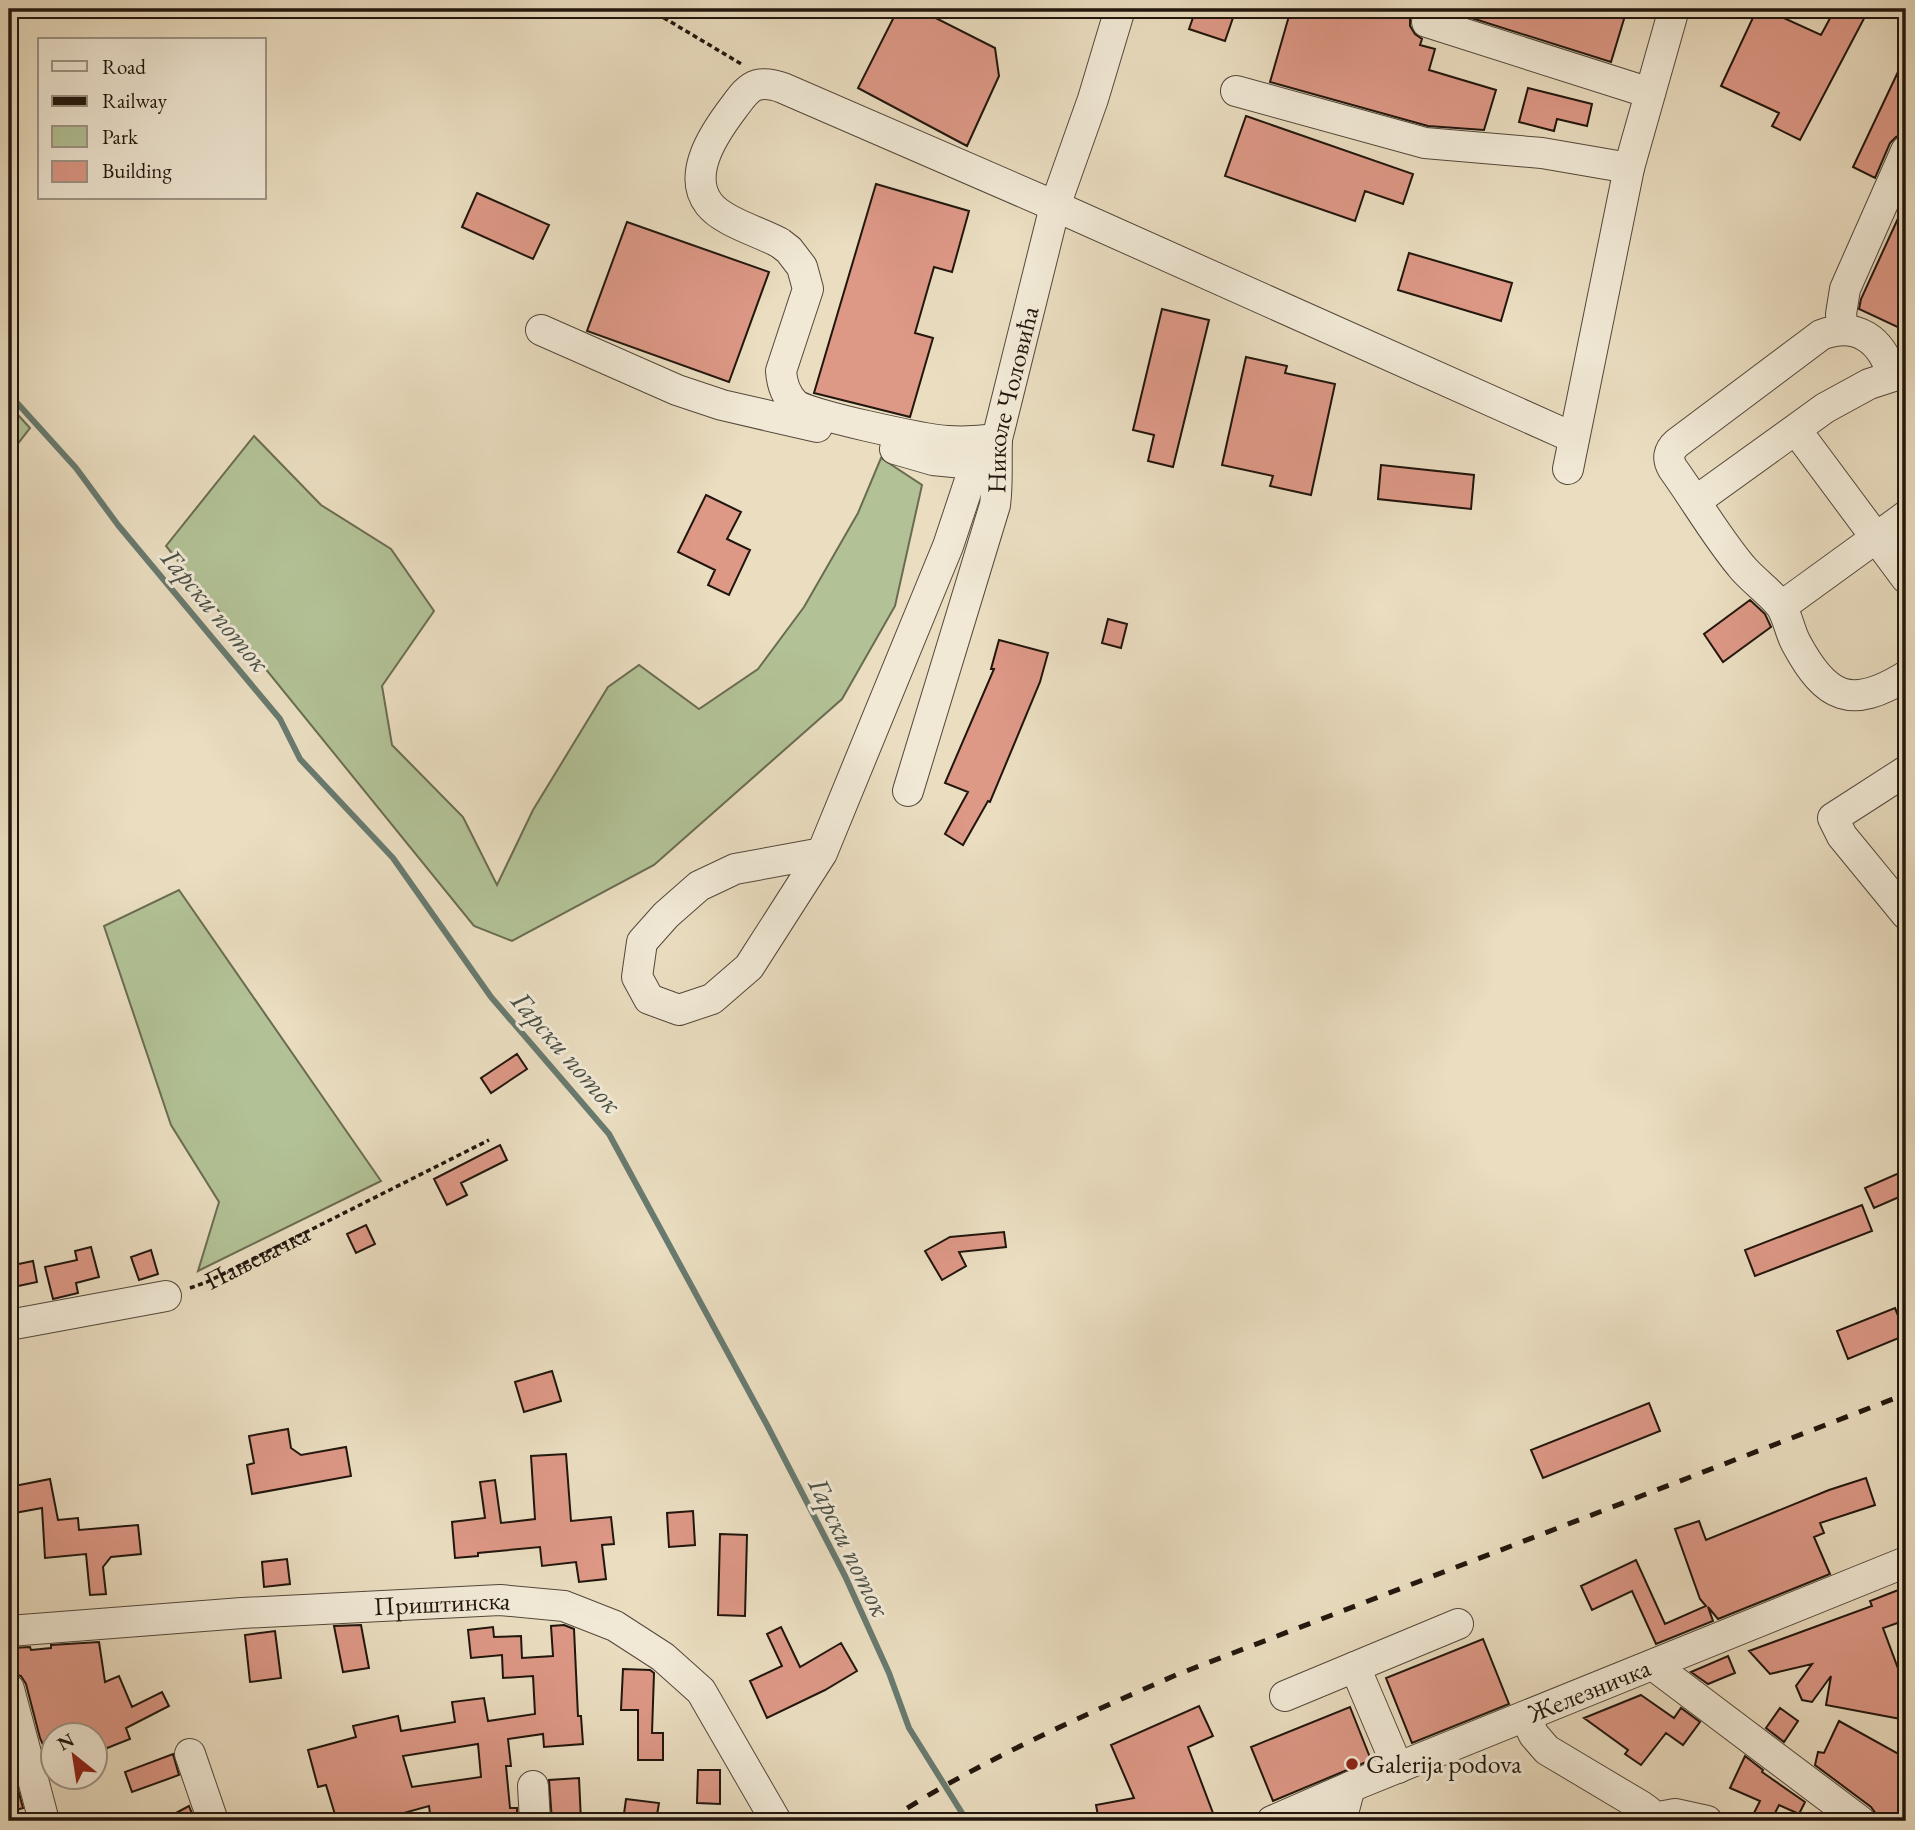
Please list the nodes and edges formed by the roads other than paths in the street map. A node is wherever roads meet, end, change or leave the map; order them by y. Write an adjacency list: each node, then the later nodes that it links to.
1 (1120, 9): 8 (street, Николе Чоловића)
2 (1674, 9): 5 (street)
3 (1427, 22): 5 (street)
4 (1236, 91): 7 (street)
5 (1650, 93): 7 (street)
6 (1906, 151): 10 (street)
7 (1629, 167): 13 (street)
8 (1055, 206): 13 (street); 14 (street, Николе Чоловића); 14 (street)
9 (541, 330): 14 (street)
10 (1843, 330): 11 (street); 16 (street)
11 (1899, 373): 12 (street)
12 (1796, 430): 16 (street); 18 (street)
13 (1574, 438): 15 (street)
14 (989, 457): 23 (street, Николе Чоловића); 24 (street)
15 (1568, 469)
16 (1696, 501): 20 (street)
17 (1906, 516): 18 (street)
18 (1875, 538): 19 (street); 20 (street)
19 (1906, 578)
20 (1782, 607): 21 (street)
21 (1906, 676)
22 (1906, 771): 25 (street)
23 (908, 791)
24 (822, 853): 24 (street)
25 (1906, 915)
26 (166, 1296): 27 (street)
27 (9, 1325)
28 (1906, 1562): 31 (street, Железничка)
29 (1458, 1624): 32 (street)
30 (9, 1631): 44 (street, Приштинска)
31 (1653, 1665): 35 (street, Железничка); 48 (street)
32 (1355, 1667): 34 (street); 37 (street)
33 (9, 1689): 41 (street)
34 (1285, 1696)
35 (1525, 1717): 37 (street, Железничка); 40 (street)
36 (190, 1754): 42 (street)
37 (1398, 1768): 39 (street, Железничка)
38 (533, 1786): 43 (street)
39 (1349, 1787): 45 (street, Железничка); 46 (street)
40 (1653, 1819): 47 (street)
41 (44, 1821)
42 (213, 1821)
43 (535, 1821)
44 (776, 1821)
45 (1272, 1821)
46 (1341, 1821)
47 (1707, 1821)
48 (1860, 1821)

